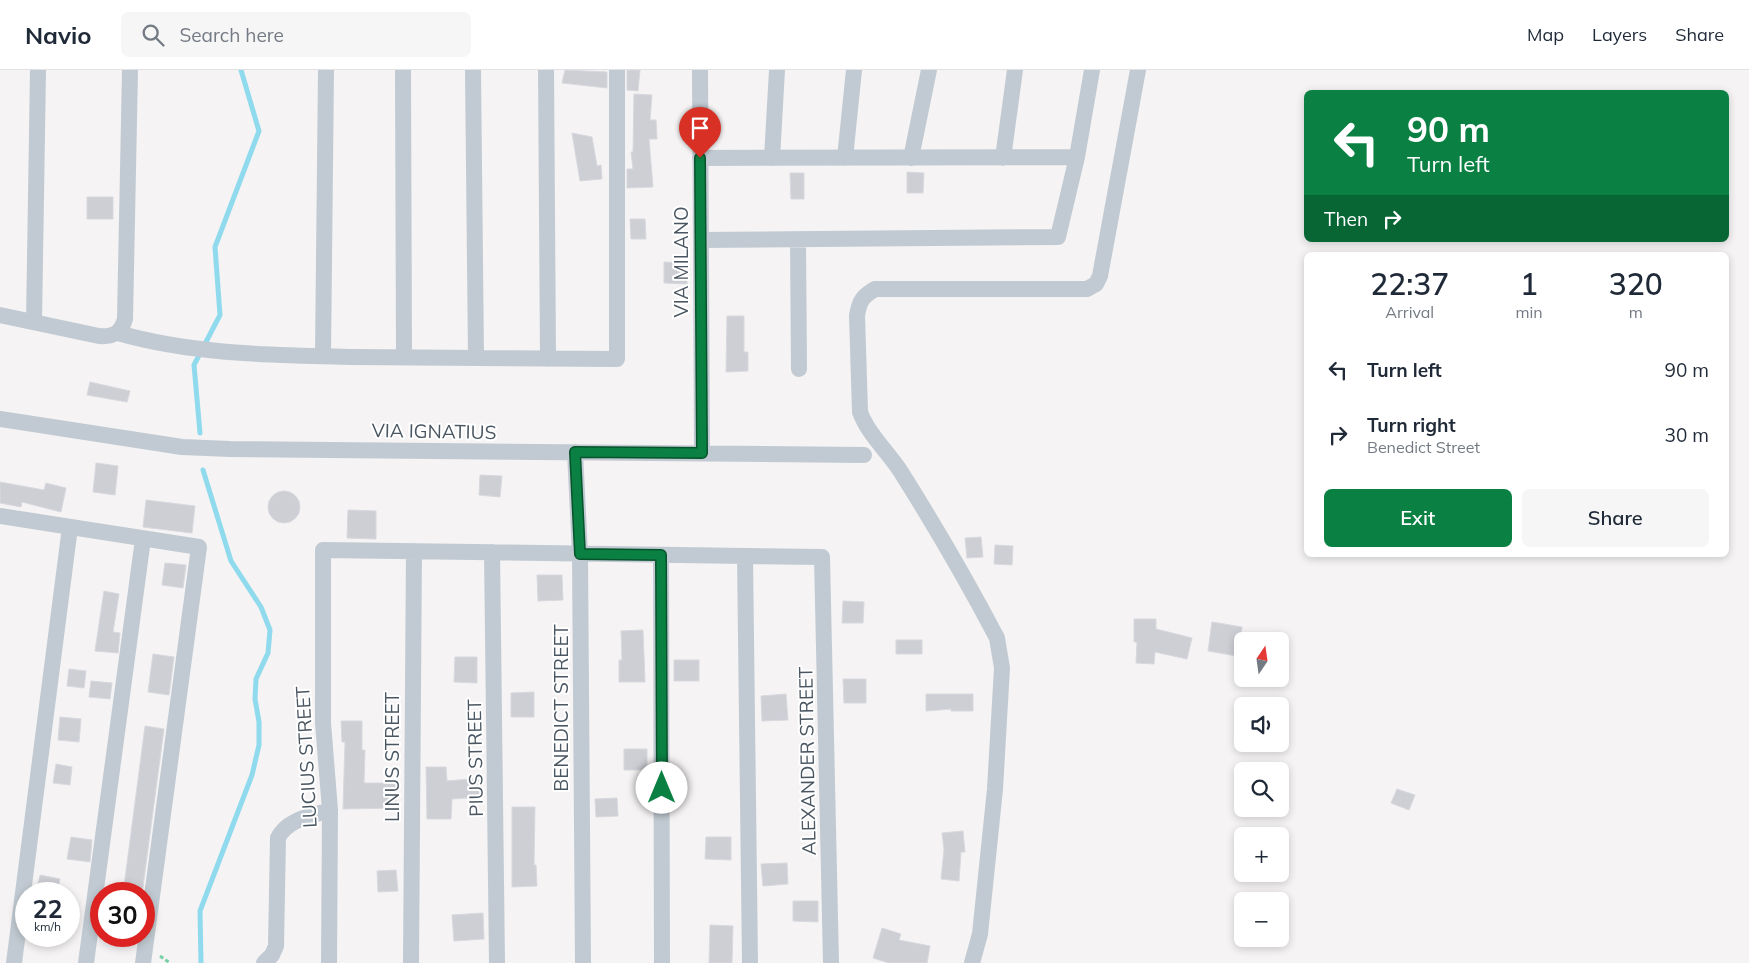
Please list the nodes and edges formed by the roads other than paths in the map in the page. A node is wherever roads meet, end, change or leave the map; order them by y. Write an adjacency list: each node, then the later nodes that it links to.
1 (38, 70): 24 (street)
2 (130, 70): 25 (street)
3 (326, 70): 26 (street)
4 (403, 70): 27 (street)
5 (473, 70): 28 (street)
6 (546, 70): 29 (street)
7 (617, 70): 29 (street)
8 (700, 70): 16 (street, VIA MILANO)
9 (777, 70): 17 (street)
10 (854, 70): 18 (street)
11 (928, 70): 19 (street)
12 (1015, 70): 20 (street)
13 (1092, 70): 15 (street)
14 (1138, 70): 55 (street)
15 (1076, 157): 20 (street); 22 (street)
16 (700, 158): 17 (street); 21 (street, VIA MILANO)
17 (772, 158): 18 (street)
18 (846, 158): 19 (street)
19 (911, 158): 20 (street)
20 (1003, 158)
21 (701, 240): 22 (street); 33 (street, VIA MILANO)
22 (798, 240): 30 (street)
23 (0, 315): 24 (street)
24 (34, 322): 25 (street)
25 (118, 333): 26 (street)
26 (323, 356): 27 (street)
27 (404, 358): 28 (street)
28 (476, 358): 29 (street)
29 (548, 358)
30 (799, 369)
31 (2, 418): 32 (street, VIA IGNATIUS)
32 (575, 452): 33 (street, VIA IGNATIUS); 40 (street, BENEDICT STREET)
33 (702, 453): 34 (street, VIA IGNATIUS)
34 (864, 455)
35 (0, 516): 36 (street)
36 (70, 527): 37 (street); 44 (street)
37 (143, 539): 45 (street); 46 (street)
38 (414, 551): 39 (street); 43 (street, LUCIUS STREET); 49 (street, LINUS STREET)
39 (492, 552): 40 (street); 50 (street, PIUS STREET)
40 (580, 554): 41 (street); 51 (street, BENEDICT STREET)
41 (661, 555): 42 (street); 52 (street)
42 (745, 556): 53 (street); 54 (street, ALEXANDER STREET)
43 (330, 810): 47 (street); 48 (street, LUCIUS STREET)
44 (14, 963)
45 (86, 963)
46 (143, 963)
47 (264, 963)
48 (329, 963)
49 (411, 963)
50 (497, 963)
51 (583, 963)
52 (662, 963)
53 (750, 963)
54 (831, 963)
55 (972, 963)

